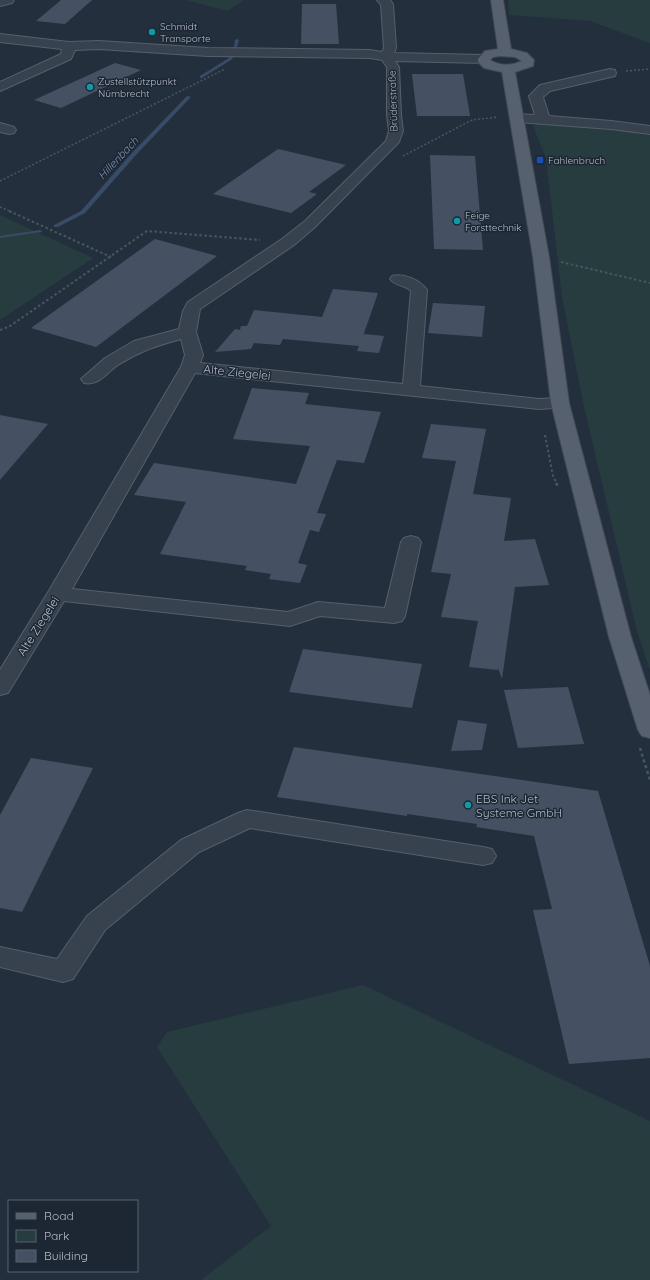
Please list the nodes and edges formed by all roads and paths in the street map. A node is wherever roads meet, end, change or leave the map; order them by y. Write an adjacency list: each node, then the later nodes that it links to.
1 (8, 0): 4 (street)
2 (383, 0): 9 (street)
3 (498, 0): 7 (main road)
4 (0, 2)
5 (3, 40): 6 (street, Brüderstraße)
6 (69, 46): 8 (street, Brüderstraße); 14 (street)
7 (506, 52): 10 (main road); 11 (main road)
8 (258, 53): 9 (street, Brüderstraße); 19 (path)
9 (386, 57): 10 (street); 21 (street, Brüderstraße)
10 (484, 59): 11 (main road)
11 (508, 68): 15 (main road)
12 (650, 69): 13 (path)
13 (610, 74): 16 (street)
14 (0, 87)
15 (517, 118): 16 (street); 18 (path); 23 (main road)
16 (542, 120): 17 (street)
17 (650, 130)
18 (403, 156)
19 (0, 181)
20 (0, 207): 22 (path)
21 (288, 242): 22 (path); 27 (street, Brüderstraße)
22 (111, 257): 26 (path)
23 (541, 257): 25 (path); 31 (main road)
24 (398, 279): 30 (street)
25 (650, 283)
26 (0, 330)
27 (187, 332): 28 (street, Brüderstraße); 29 (street)
28 (190, 367): 30 (street, Alte Ziegelei); 33 (street, Alte Ziegelei)
29 (90, 380)
30 (411, 390): 31 (street, Alte Ziegelei)
31 (560, 403): 35 (main road)
32 (411, 542): 33 (street)
33 (58, 594): 34 (street, Alte Ziegelei)
34 (0, 688)
35 (650, 730)
36 (483, 856): 37 (street)
37 (0, 957)

